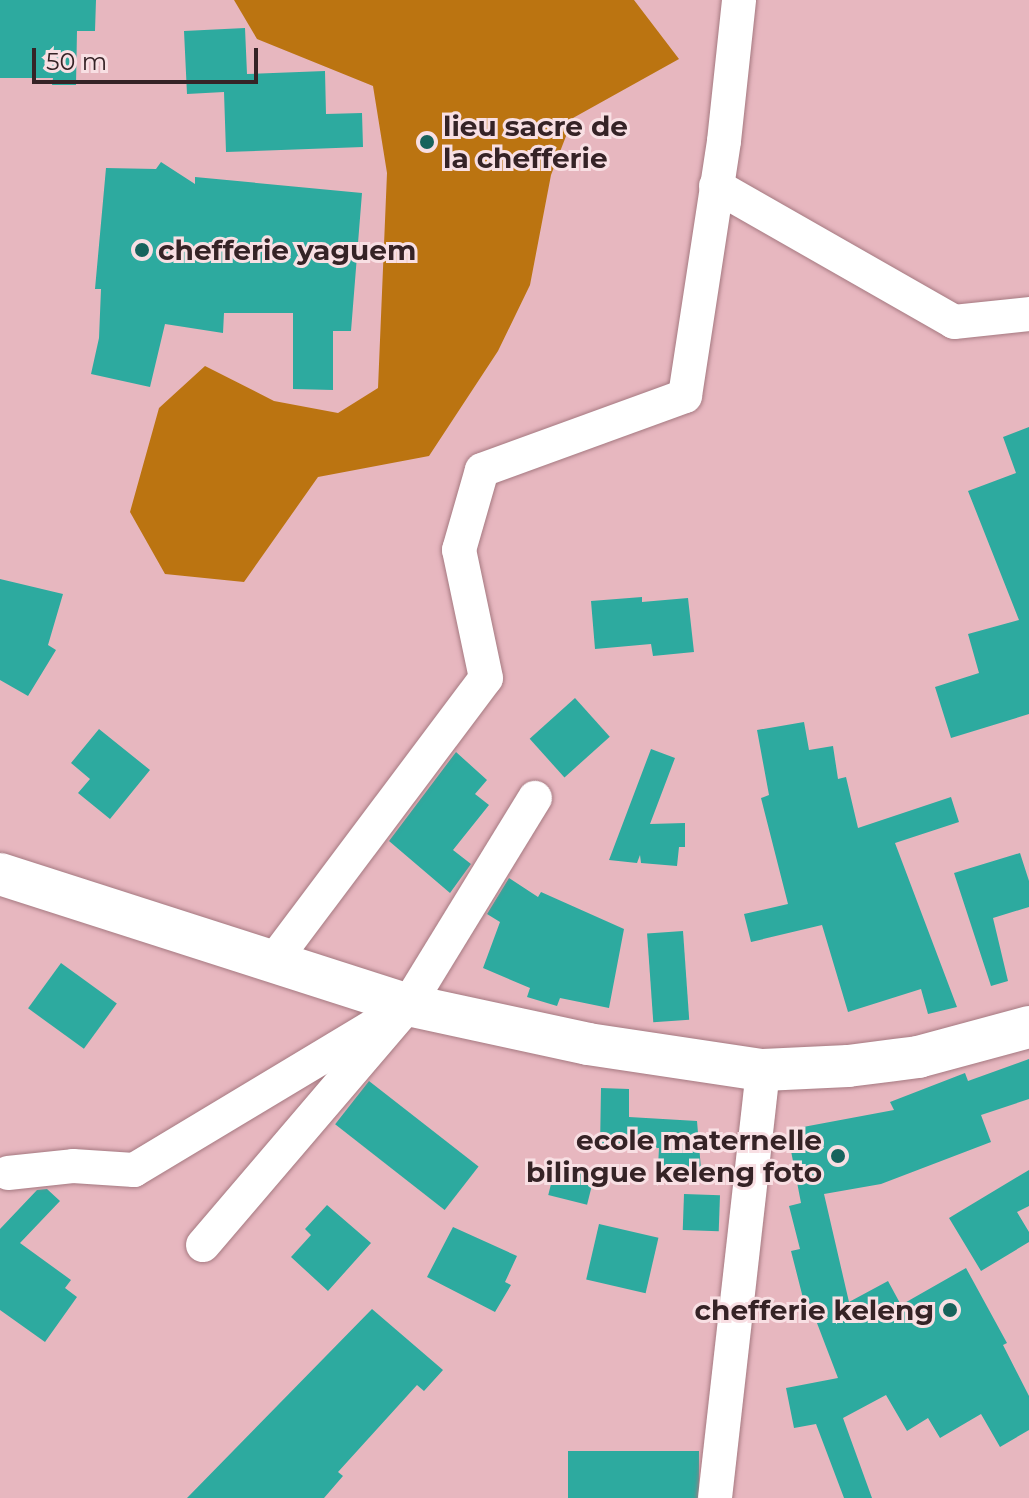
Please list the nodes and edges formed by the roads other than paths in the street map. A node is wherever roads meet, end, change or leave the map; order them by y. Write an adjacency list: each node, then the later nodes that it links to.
1 (739, 0): 2 (street)
2 (716, 186): 3 (street); 6 (street)
3 (1029, 314)
4 (535, 798): 7 (street)
5 (0, 874): 6 (main road)
6 (272, 963): 7 (main road)
7 (408, 1005): 9 (main road); 10 (street); 11 (street)
8 (1029, 1027): 9 (main road)
9 (763, 1070): 12 (street)
10 (3, 1167)
11 (203, 1245)
12 (715, 1498)

